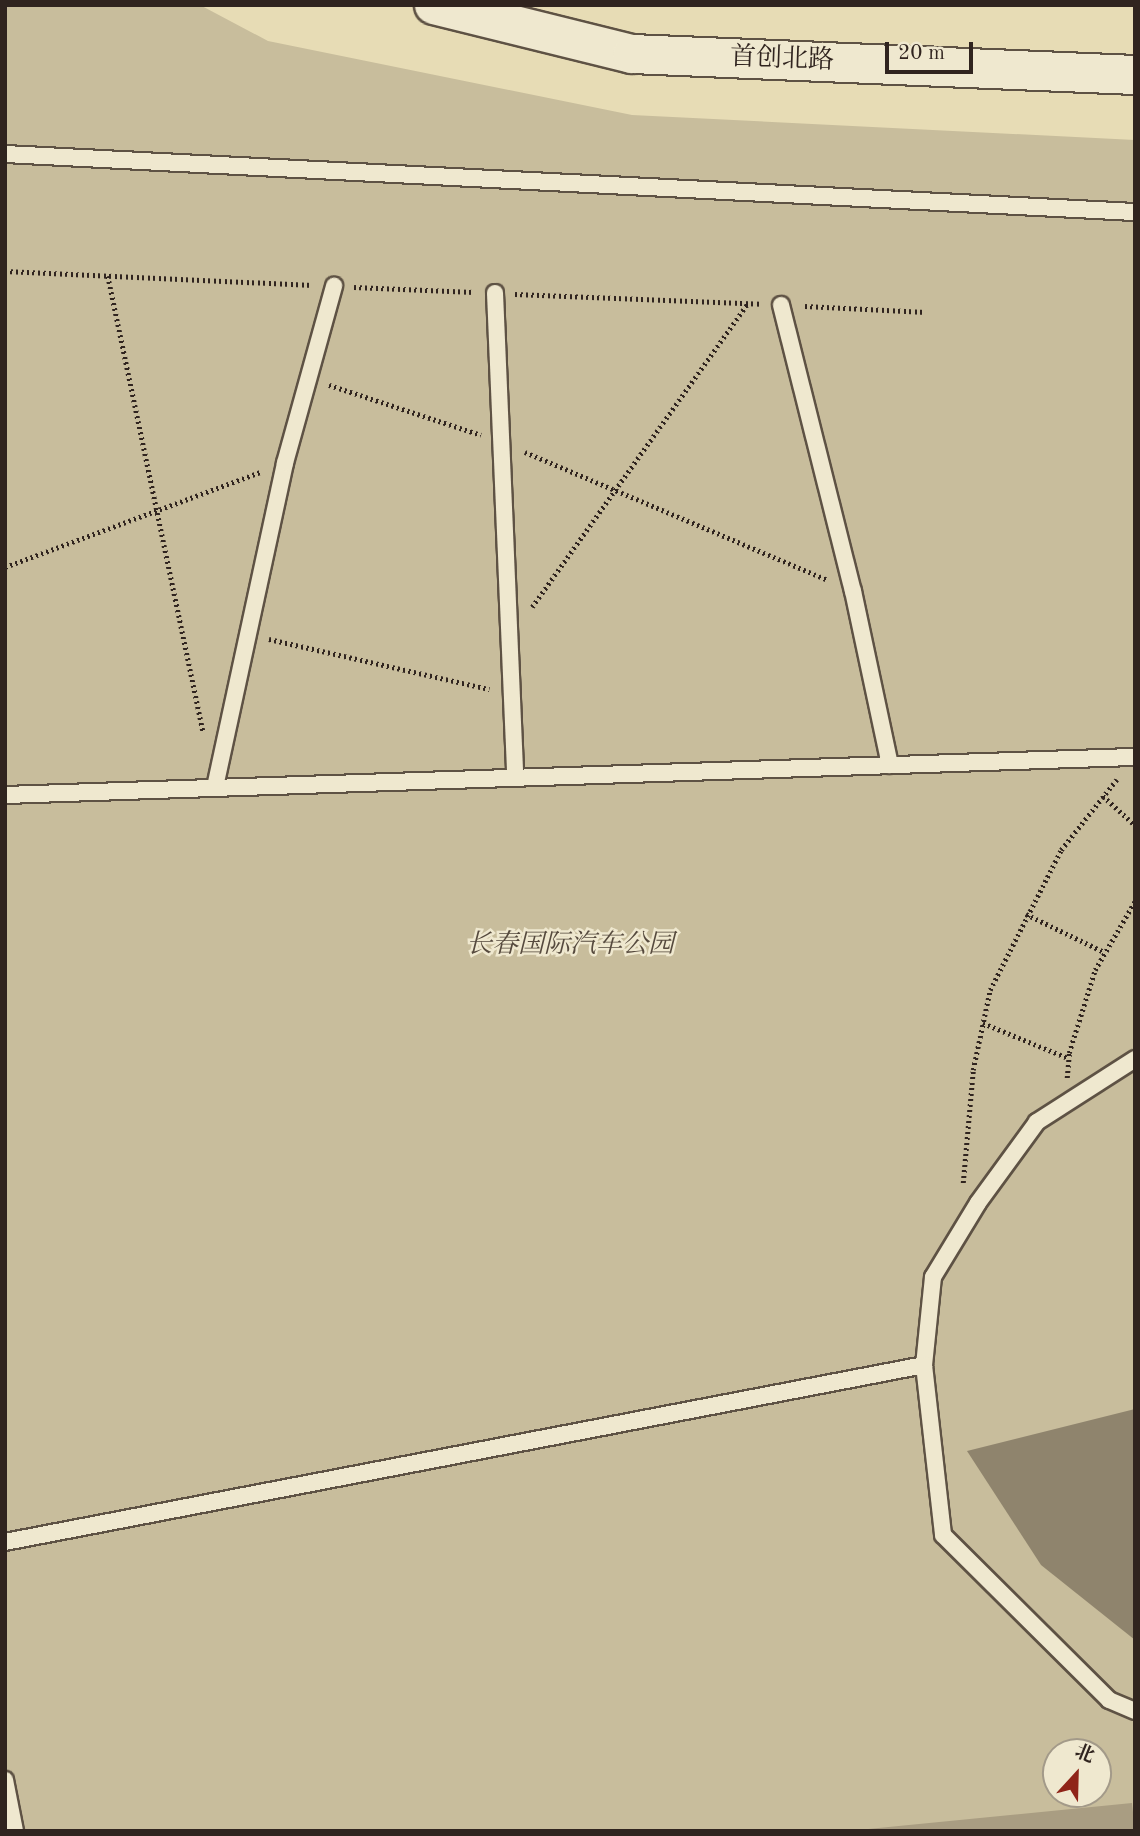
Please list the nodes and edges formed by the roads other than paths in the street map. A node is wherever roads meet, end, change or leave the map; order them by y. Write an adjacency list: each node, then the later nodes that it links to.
1 (434, 5): 2 (street, 首创北路)
2 (1135, 75)
3 (5, 154): 4 (lane)
4 (1135, 212)
5 (334, 286): 11 (lane)
6 (495, 293): 10 (lane)
7 (781, 305): 9 (lane)
8 (1134, 757): 9 (lane)
9 (890, 765): 10 (lane)
10 (515, 777): 11 (lane)
11 (215, 786): 12 (lane)
12 (5, 795)
13 (1135, 1059): 14 (lane)
14 (924, 1365): 15 (lane); 16 (lane)
15 (5, 1542)
16 (1135, 1710)
17 (5, 1780): 18 (lane)
18 (15, 1831)

